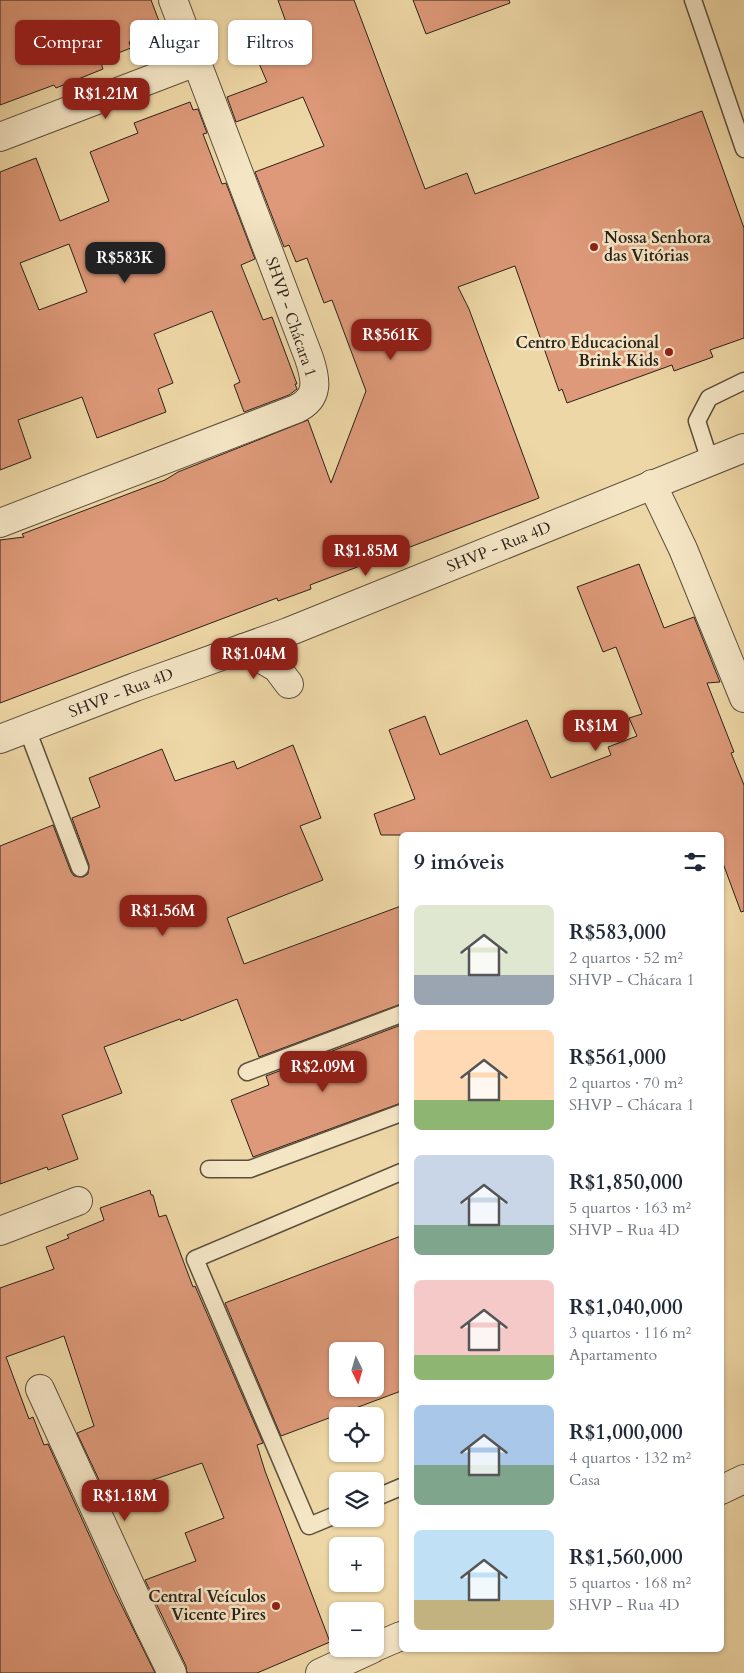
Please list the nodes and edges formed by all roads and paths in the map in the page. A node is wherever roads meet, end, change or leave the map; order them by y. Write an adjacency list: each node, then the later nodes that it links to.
1 (174, 0): 3 (street, SHVP - Chácara 1)
2 (693, 0): 7 (lane)
3 (181, 20)
4 (188, 65): 6 (street)
5 (197, 65): 12 (street, SHVP - Chácara 1)
6 (0, 137)
7 (744, 149)
8 (744, 381): 10 (lane)
9 (744, 448): 10 (street, SHVP - Rua 4D)
10 (710, 461): 11 (street, SHVP - Rua 4D)
11 (652, 484): 13 (street, SHVP - Rua 4D); 15 (street)
12 (0, 523)
13 (288, 632): 14 (street, SHVP - Rua 4D); 14 (street)
14 (243, 648): 16 (street, SHVP - Rua 4D)
15 (744, 698)
16 (28, 729): 17 (street, SHVP - Rua 4D); 18 (lane)
17 (0, 738)
18 (80, 868)
19 (399, 1015): 20 (lane)
20 (247, 1072)
21 (399, 1114): 22 (lane)
22 (209, 1169)
23 (399, 1173): 31 (lane)
24 (78, 1201): 25 (street)
25 (0, 1231)
26 (40, 1389): 35 (street)
27 (744, 1479): 29 (street)
28 (399, 1488): 30 (lane)
29 (724, 1489)
30 (384, 1494)
31 (329, 1518)
32 (399, 1637): 33 (street)
33 (384, 1645)
34 (361, 1657): 36 (street)
35 (172, 1673)
36 (320, 1673)

